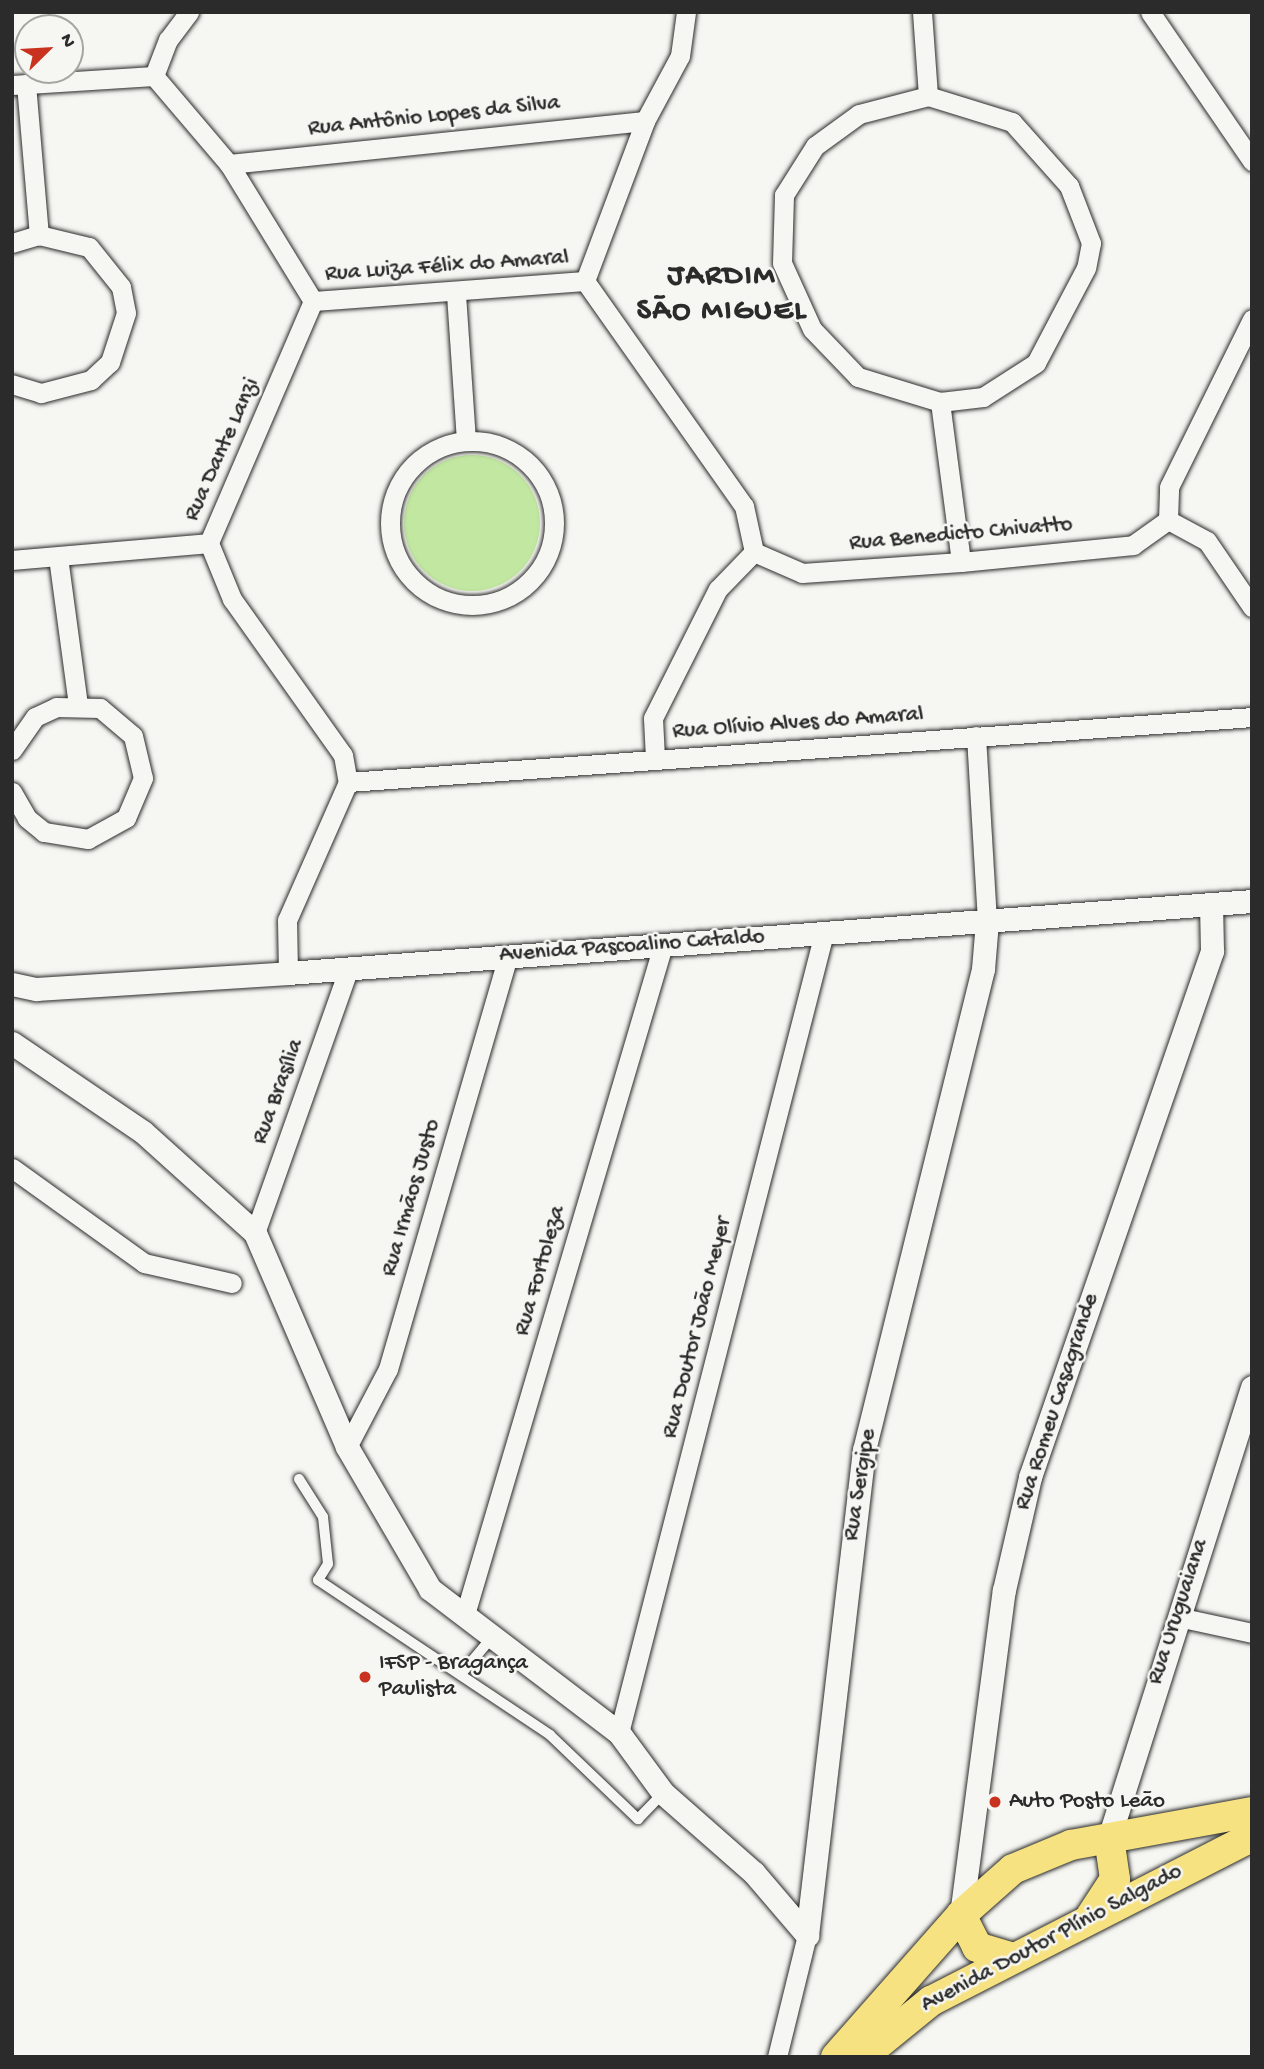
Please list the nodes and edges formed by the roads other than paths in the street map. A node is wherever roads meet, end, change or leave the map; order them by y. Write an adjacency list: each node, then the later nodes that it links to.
1 (189, 12): 5 (street)
2 (686, 12): 8 (street)
3 (922, 12): 7 (street)
4 (1150, 12): 9 (street)
5 (155, 76): 6 (street); 10 (street)
6 (19, 85): 11 (street)
7 (928, 96): 18 (street); 18 (street)
8 (645, 121): 10 (street, Rua Antônio Lopes da Silva); 13 (street)
9 (1252, 161)
10 (229, 164): 15 (street)
11 (39, 235): 12 (street); 17 (street)
12 (12, 243)
13 (585, 281): 14 (street, Rua Luiza Félix do Amaral); 22 (street)
14 (456, 294): 15 (street, Rua Luiza Félix do Amaral); 19 (street)
15 (313, 301): 21 (street, Rua Dante Lanzi)
16 (1252, 319): 20 (street)
17 (12, 384)
18 (940, 402): 25 (street)
19 (466, 440): 19 (street)
20 (1168, 520): 25 (street, Rua Benedicto Chivatto); 26 (street)
21 (209, 543): 23 (street); 32 (street, Rua Dante Lanzi)
22 (754, 552): 25 (street, Rua Benedicto Chivatto); 31 (street)
23 (58, 557): 24 (street); 27 (street)
24 (12, 560)
25 (961, 562)
26 (1252, 607)
27 (78, 704): 30 (street); 33 (street)
28 (1252, 717): 29 (street, Rua Olívio Alves do Amaral)
29 (976, 736): 31 (street, Rua Olívio Alves do Amaral); 36 (street)
30 (12, 750)
31 (655, 758): 32 (street, Rua Olívio Alves do Amaral)
32 (348, 782): 41 (street)
33 (12, 792)
34 (1252, 901): 35 (street, Avenida Pascoalino Cataldo)
35 (1211, 904): 36 (street, Avenida Pascoalino Cataldo); 60 (street, Rua Romeu Casagrande)
36 (987, 921): 37 (street, Avenida Pascoalino Cataldo); 62 (street, Rua Sergipe)
37 (824, 933): 38 (street, Avenida Pascoalino Cataldo); 55 (street, Rua Doutor João Meyer)
38 (663, 945): 39 (street, Avenida Pascoalino Cataldo); 50 (street, Rua Fortoleza)
39 (508, 957): 40 (street, Avenida Pascoalino Cataldo); 48 (street, Rua Irmãos Justo)
40 (349, 968): 41 (street, Avenida Pascoalino Cataldo); 45 (street, Rua Brasília)
41 (288, 973): 42 (street, Avenida Pascoalino Cataldo)
42 (12, 984)
43 (12, 1043): 45 (street)
44 (12, 1168): 46 (street)
45 (255, 1233): 48 (street)
46 (232, 1283)
47 (1252, 1387): 51 (street, Rua Uruguaiana)
48 (347, 1447): 50 (street)
49 (299, 1479): 54 (lane)
50 (466, 1611): 53 (street)
51 (1178, 1617): 52 (street); 59 (street, Rua Uruguaiana)
52 (1252, 1633)
53 (494, 1635): 54 (lane); 55 (street)
54 (461, 1674): 56 (lane)
55 (619, 1733): 56 (street)
56 (663, 1793): 62 (street)
57 (1252, 1812): 59 (main road, Avenida Doutor Plínio Salgado)
58 (1252, 1837): 61 (main road, Avenida Doutor Plínio Salgado)
59 (1109, 1838): 60 (main road, Avenida Doutor Plínio Salgado); 61 (main road)
60 (961, 1914): 63 (main road); 65 (main road, Avenida Doutor Plínio Salgado)
61 (1087, 1922): 63 (main road, Avenida Doutor Plínio Salgado)
62 (807, 1935): 64 (street, Rua Sergipe)
63 (1010, 1957): 66 (main road, Avenida Doutor Plínio Salgado)
64 (777, 2057)
65 (836, 2057)
66 (862, 2057)

